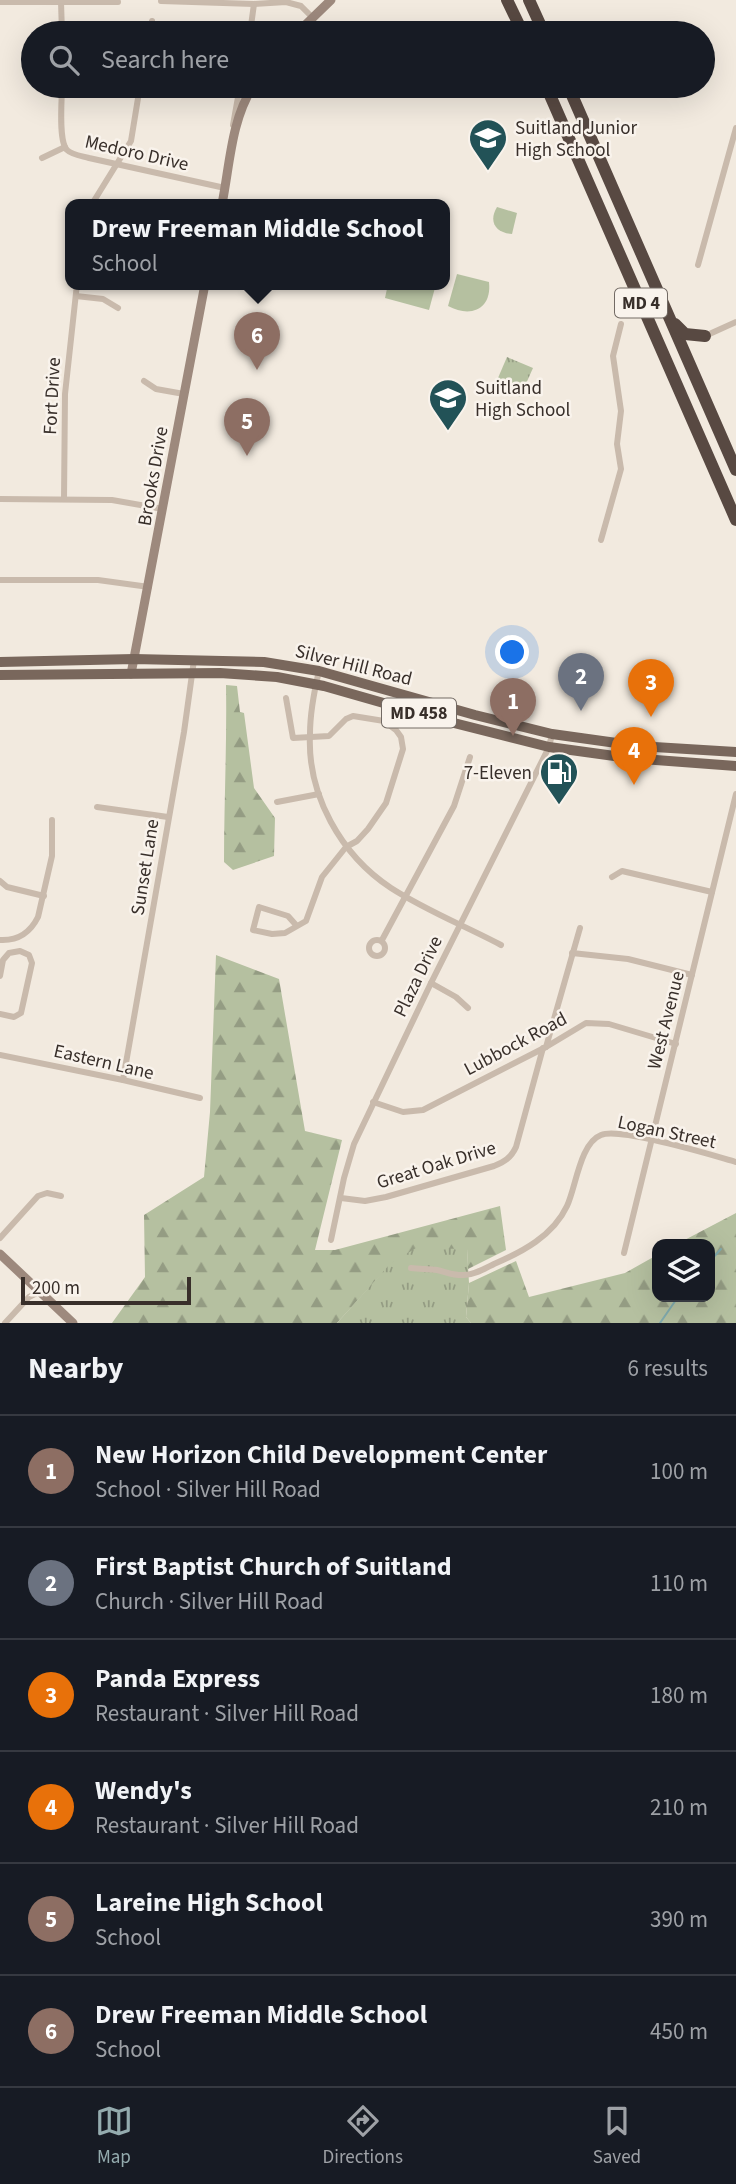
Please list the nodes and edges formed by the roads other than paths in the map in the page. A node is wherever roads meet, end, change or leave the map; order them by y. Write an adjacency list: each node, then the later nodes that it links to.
1 (331, 0): 12 (street)
2 (507, 0): 16 (highway)
3 (529, 0): 17 (highway)
4 (81, 1): 9 (street); 10 (street)
5 (161, 1): 6 (street)
6 (218, 1): 11 (street)
7 (286, 1): 11 (street); 12 (street)
8 (0, 2): 9 (street)
9 (61, 2): 13 (street)
10 (118, 2)
11 (254, 4): 14 (street)
12 (312, 17): 15 (street)
13 (62, 21)
14 (252, 21)
15 (308, 21)
16 (517, 21)
17 (539, 21)
18 (62, 98): 26 (street, Medoro Drive)
19 (138, 98): 28 (street)
20 (237, 98): 25 (street)
21 (246, 98): 25 (street)
22 (551, 98): 48 (highway, MD 4)
23 (573, 98): 37 (highway, MD 4)
24 (736, 128): 32 (street)
25 (232, 142): 29 (street)
26 (65, 147): 27 (street); 28 (street, Medoro Drive)
27 (42, 158)
28 (117, 164): 29 (street, Medoro Drive); 30 (street)
29 (225, 188): 31 (street)
30 (95, 199)
31 (223, 199)
32 (698, 265)
33 (76, 290): 35 (street, Fort Drive)
34 (204, 290): 43 (street, Brooks Drive)
35 (76, 296): 36 (street); 46 (street, Fort Drive)
36 (118, 308)
37 (668, 316): 40 (highway); 41 (highway, MD 4)
38 (736, 322): 40 (street)
39 (621, 324): 49 (street)
40 (705, 336): 41 (highway)
41 (692, 370): 44 (highway, MD 4)
42 (144, 381): 43 (street)
43 (184, 394): 47 (street, Brooks Drive)
44 (736, 470)
45 (0, 499): 46 (street)
46 (64, 499): 47 (street)
47 (163, 509): 51 (street, Brooks Drive)
48 (736, 520)
49 (601, 540)
50 (0, 580): 51 (street)
51 (149, 587): 52 (street, Brooks Drive)
52 (134, 659): 53 (main road, Silver Hill Road / MD 458); 54 (main road, Silver Hill Road / MD 458); 57 (street, Brooks Drive)
53 (194, 660): 55 (main road, Silver Hill Road / MD 458); 56 (street, Sunset Lane)
54 (0, 662)
55 (319, 671): 59 (street); 61 (main road, Silver Hill Road / MD 458)
56 (192, 673): 57 (main road, Silver Hill Road / MD 458); 59 (main road, Silver Hill Road / MD 458); 71 (street, Sunset Lane)
57 (131, 674): 58 (main road, Silver Hill Road / MD 458)
58 (0, 675)
59 (316, 684): 62 (street); 63 (main road, Silver Hill Road / MD 458)
60 (286, 698): 62 (street)
61 (552, 734): 63 (street, Plaza Drive); 64 (main road, Silver Hill Road / MD 458)
62 (309, 737): 67 (street); 73 (street)
63 (549, 747): 66 (main road, Silver Hill Road / MD 458); 79 (street, Plaza Drive)
64 (736, 752)
65 (470, 757): 78 (street)
66 (736, 766)
67 (319, 794): 69 (street); 73 (street)
68 (736, 794): 76 (street, West Avenue)
69 (277, 802)
70 (97, 807): 71 (street)
71 (168, 817): 96 (street, Sunset Lane)
72 (52, 820): 77 (street)
73 (346, 847): 78 (street); 80 (street)
74 (612, 877): 76 (street)
75 (0, 881): 77 (street)
76 (712, 892): 89 (street, West Avenue)
77 (44, 896): 83 (street)
78 (406, 897): 79 (street); 84 (street)
79 (460, 924): 85 (street); 90 (street, Plaza Drive)
80 (296, 925): 80 (street)
81 (580, 928): 87 (street, Great Oak Drive)
82 (0, 940): 83 (street)
83 (12, 940): 86 (street)
84 (382, 940)
85 (501, 945)
86 (15, 951): 88 (street); 92 (street)
87 (572, 953): 89 (street); 94 (street, Great Oak Drive)
88 (0, 975)
89 (692, 975): 93 (street, West Avenue)
90 (431, 983): 91 (street); 98 (street, Plaza Drive)
91 (468, 1009)
92 (0, 1014)
93 (676, 1044): 94 (street, Lubbock Road); 99 (street, West Avenue)
94 (544, 1047): 98 (street, Lubbock Road); 102 (street, Great Oak Drive)
95 (0, 1055): 96 (street, Eastern Lane)
96 (123, 1080): 97 (street, Eastern Lane)
97 (200, 1098)
98 (373, 1102): 102 (street, Plaza Drive)
99 (654, 1140): 100 (street, Logan Street); 105 (street, West Avenue); 107 (street, Logan Street)
100 (736, 1162)
101 (61, 1196): 103 (street)
102 (341, 1198): 104 (street, Plaza Drive)
103 (0, 1238)
104 (331, 1240)
105 (624, 1253)
106 (0, 1254): 108 (street)
107 (411, 1268)
108 (39, 1292): 109 (street); 110 (street)
109 (5, 1323)
110 (74, 1323)

